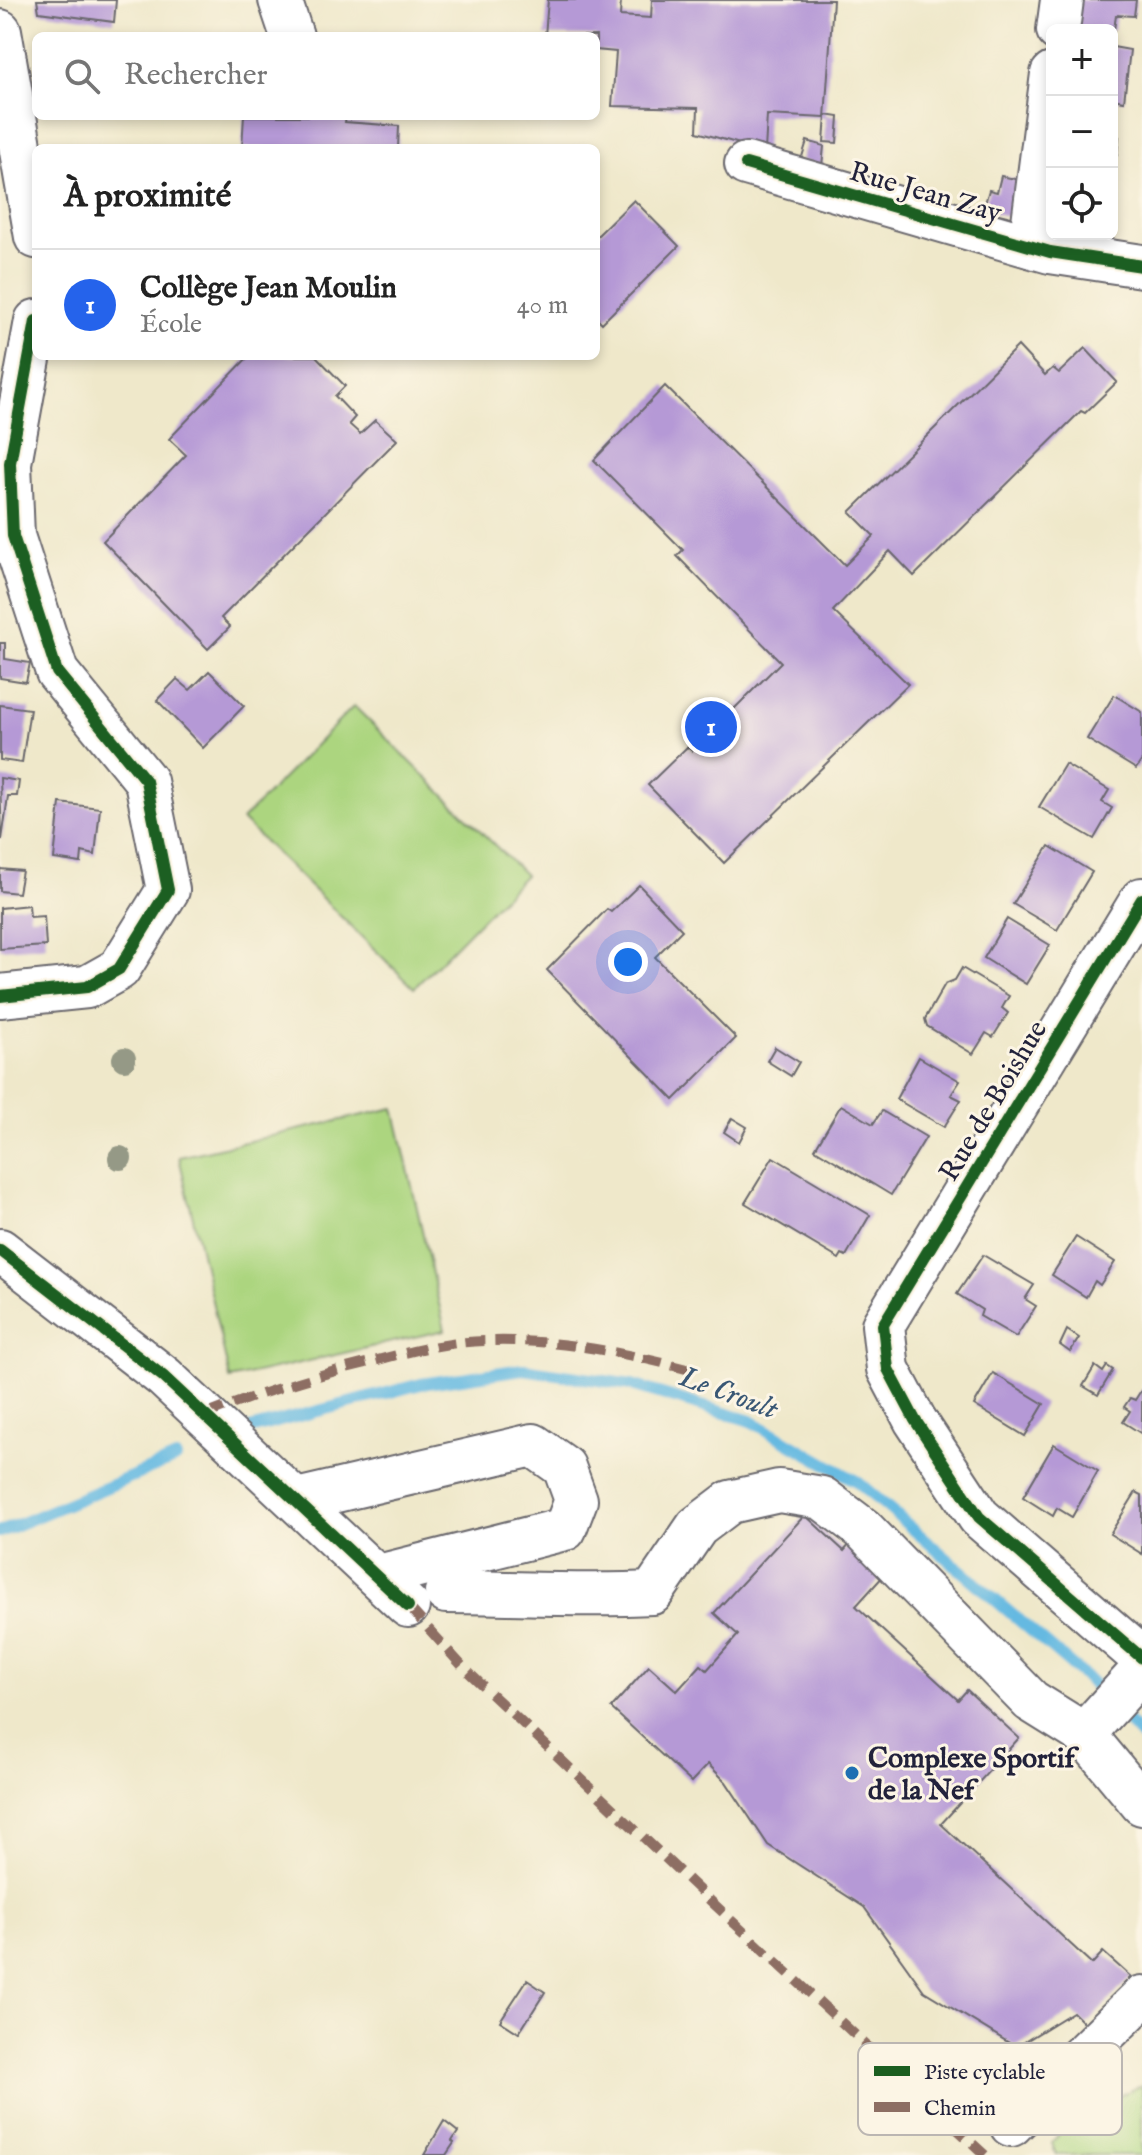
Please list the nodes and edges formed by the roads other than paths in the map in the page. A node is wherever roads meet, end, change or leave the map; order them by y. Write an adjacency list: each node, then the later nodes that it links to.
1 (280, 0): 5 (street)
2 (1062, 0): 3 (street)
3 (1059, 24)
4 (0, 31): 8 (street)
5 (291, 32)
6 (1049, 96): 9 (street)
7 (746, 164): 9 (street, Rue Jean Zay)
8 (32, 212)
9 (1030, 246): 10 (street, Rue Jean Zay)
10 (1142, 266)
11 (32, 343): 12 (street)
12 (6, 533): 14 (street)
13 (1142, 899): 18 (street, Rue de Boishue)
14 (0, 996)
15 (0, 1250): 16 (street)
16 (297, 1500): 17 (street); 17 (street)
17 (378, 1576): 19 (street)
18 (1138, 1671): 19 (street)
19 (1089, 1728): 20 (street)
20 (1142, 1804)
21 (1142, 1997): 22 (street)
22 (1095, 2043)

